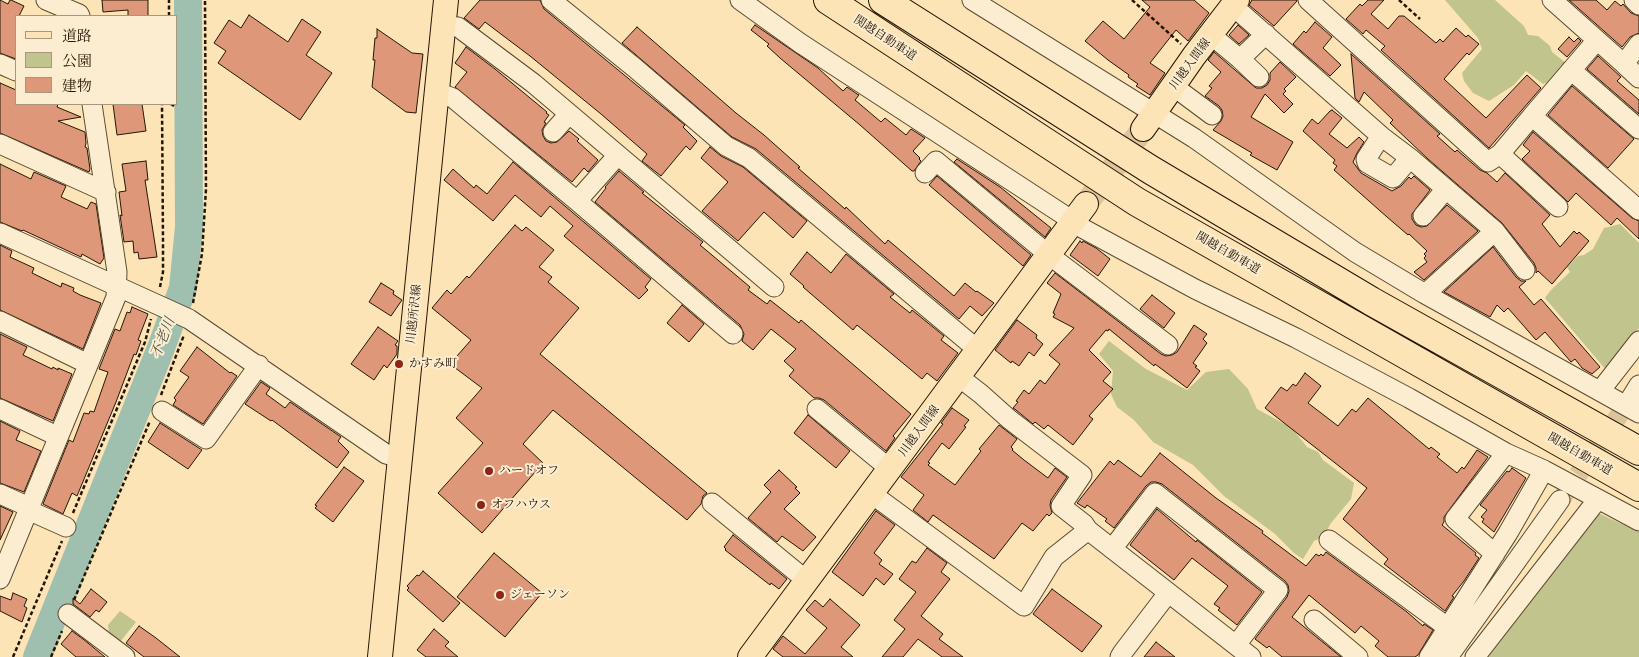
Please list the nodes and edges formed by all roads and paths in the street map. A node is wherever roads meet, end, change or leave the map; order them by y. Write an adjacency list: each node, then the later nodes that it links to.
1 (46, 0): 17 (street)
2 (169, 0): 18 (path)
3 (206, 0): 64 (path)
4 (446, 0): 20 (main road, 川越所沢線)
5 (551, 0): 69 (street)
6 (740, 0): 54 (street)
7 (828, 0): 84 (highway, 関越自動車道)
8 (882, 0): 79 (highway)
9 (972, 0): 40 (street)
10 (1132, 0): 25 (path)
11 (1308, 0): 45 (street)
12 (1399, 0): 19 (path)
13 (1552, 0): 23 (street)
14 (1634, 0): 16 (street)
15 (1235, 3): 21 (street); 22 (main road, 川越入間線)
16 (1639, 5)
17 (80, 15)
18 (169, 15)
19 (1420, 19)
20 (444, 26): 34 (main road, 川越所沢線); 37 (street)
21 (1266, 34): 26 (street); 43 (street)
22 (1211, 35): 25 (main road, 川越入間線); 26 (street)
23 (1597, 40): 28 (street); 29 (street)
24 (1639, 44): 28 (street)
25 (1194, 56): 33 (main road, 川越入間線)
26 (1240, 59): 31 (street)
27 (0, 64): 30 (street)
28 (1624, 64): 32 (street)
29 (1571, 70): 39 (street); 41 (street)
30 (15, 71)
31 (1258, 77)
32 (1639, 78)
33 (1173, 86): 38 (street); 40 (main road, 川越入間線)
34 (437, 92): 51 (street); 81 (main road, 川越所沢線)
35 (92, 105): 50 (street)
36 (162, 105): 63 (path)
37 (570, 114): 42 (street); 46 (street)
38 (1212, 115)
39 (1532, 116): 45 (street); 53 (street)
40 (1149, 121): 62 (street)
41 (1639, 128)
42 (553, 132)
43 (1381, 136): 47 (street); 47 (street)
44 (0, 144): 50 (street)
45 (1500, 154): 52 (street)
46 (618, 155): 51 (street); 61 (street)
47 (1410, 158): 49 (street)
48 (925, 173): 58 (street)
49 (1446, 189): 55 (street); 56 (street)
50 (106, 192): 60 (street)
51 (577, 201): 66 (street)
52 (1558, 207)
53 (1639, 210)
54 (1080, 212): 58 (main road, 川越入間線); 80 (street)
55 (1423, 216)
56 (1495, 231): 59 (street); 62 (street)
57 (0, 232): 60 (street)
58 (1049, 255): 68 (street); 69 (main road, 川越入間線)
59 (1525, 270)
60 (117, 286): 63 (street); 70 (street)
61 (774, 287)
62 (1425, 294): 73 (street)
63 (157, 303): 64 (street); 92 (path)
64 (187, 318): 71 (street); 76 (path)
65 (0, 321): 70 (street)
66 (733, 334)
67 (1639, 340): 73 (street)
68 (1168, 345)
69 (978, 350): 72 (main road, 川越入間線)
70 (88, 364): 78 (street)
71 (259, 365): 76 (street); 81 (street)
72 (958, 377): 82 (main road, 川越入間線); 93 (street)
73 (1600, 391): 74 (street)
74 (1636, 399)
75 (0, 408): 78 (street)
76 (158, 409): 100 (path)
77 (817, 409): 82 (street)
78 (57, 436): 90 (street)
79 (1639, 451)
80 (1506, 453): 83 (street); 96 (street)
81 (399, 458): 108 (main road, 川越所沢線)
82 (890, 469): 86 (main road, 川越入間線)
83 (1544, 470): 87 (street); 96 (street)
84 (1639, 487)
85 (0, 494): 90 (street)
86 (872, 494): 93 (street); 98 (main road, 川越入間線)
87 (1598, 499): 91 (street); 114 (street)
88 (1560, 500): 113 (street)
89 (712, 502): 98 (street)
90 (28, 509): 92 (street); 97 (street)
91 (1639, 521)
92 (66, 527): 105 (path)
93 (1088, 530): 95 (street)
94 (1329, 540): 102 (street)
95 (1112, 549): 99 (street); 103 (street)
96 (1495, 554): 102 (street)
97 (0, 579)
98 (806, 580): 109 (main road, 川越入間線)
99 (1168, 593): 103 (street); 104 (street)
100 (68, 614): 106 (path); 107 (street)
101 (1314, 620): 111 (street)
102 (1447, 627): 112 (street)
103 (1236, 645): 110 (street)
104 (1124, 655)
105 (13, 657)
106 (51, 657)
107 (125, 657)
108 (380, 657)
109 (750, 657)
110 (1251, 657)
111 (1358, 657)
112 (1430, 657)
113 (1448, 657)
114 (1475, 657)

